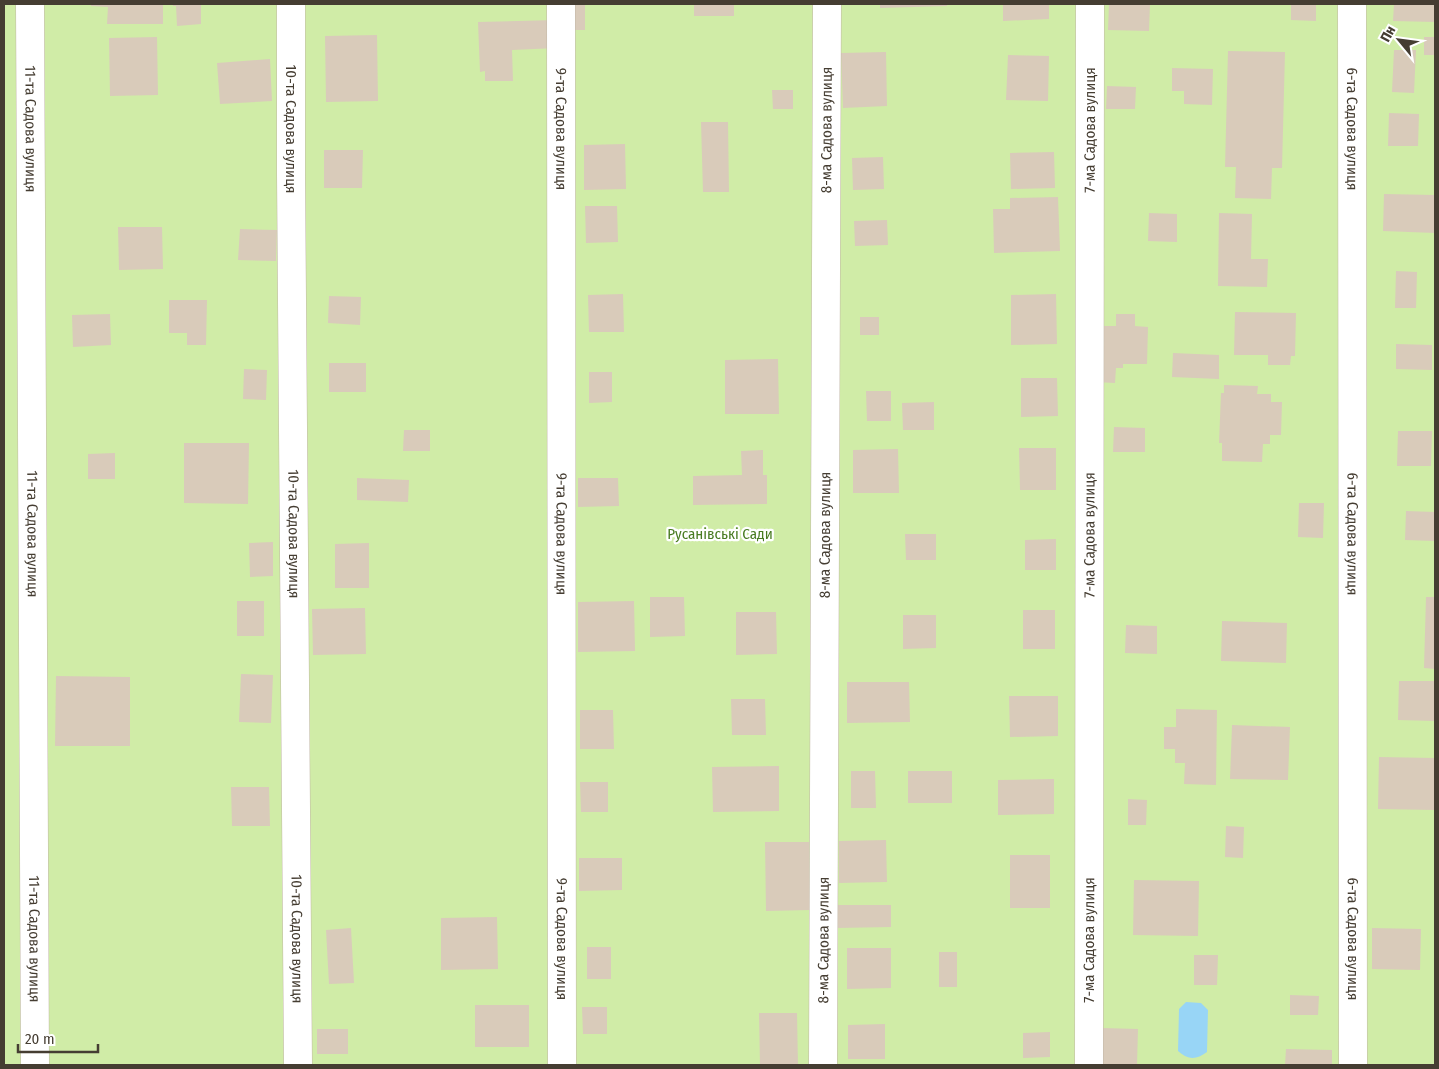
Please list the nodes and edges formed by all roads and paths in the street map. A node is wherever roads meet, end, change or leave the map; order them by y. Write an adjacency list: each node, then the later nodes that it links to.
1 (30, 4): 7 (street, 11-та Садова вулиця)
2 (291, 4): 8 (street, 10-та Садова вулиця)
3 (561, 4): 9 (street, 9-та Садова вулиця)
4 (827, 4): 10 (street, 8-ма Садова вулиця)
5 (1090, 4): 11 (street, 7-ма Садова вулиця)
6 (1352, 4): 12 (street, 6-та Садова вулиця)
7 (35, 1065)
8 (298, 1065)
9 (562, 1065)
10 (823, 1065)
11 (1089, 1065)
12 (1353, 1065)

